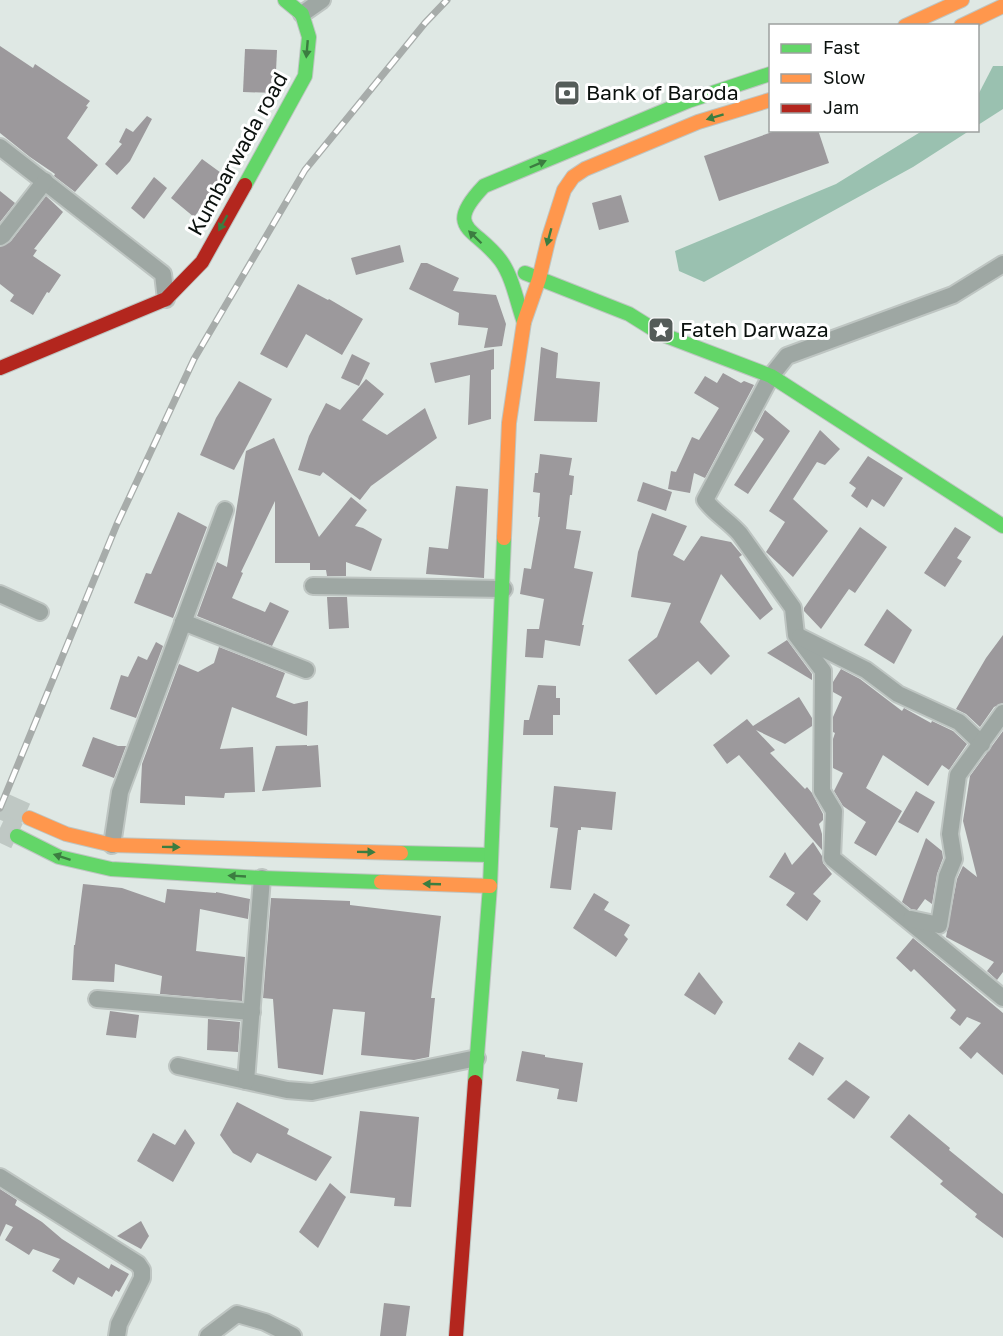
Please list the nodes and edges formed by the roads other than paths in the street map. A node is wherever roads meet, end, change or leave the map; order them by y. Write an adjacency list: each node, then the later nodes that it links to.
1 (322, 0): 5 (street)
2 (962, 0): 6 (main road)
3 (284, 1): 5 (main road)
4 (1003, 6): 7 (main road)
5 (302, 14): 16 (main road, Kumbarwada road, one-way to 16)
6 (909, 24)
7 (965, 24)
8 (769, 75): 13 (main road, one-way to 8)
9 (769, 101): 15 (main road, one-way to 15)
10 (0, 147): 11 (street)
11 (45, 180): 12 (street); 16 (street)
12 (0, 237)
13 (502, 262): 15 (main road); 17 (main road)
14 (1003, 264): 19 (street)
15 (539, 279): 17 (main road); 19 (main road)
16 (166, 299): 18 (main road)
17 (524, 322): 23 (main road)
18 (0, 368)
19 (771, 376): 21 (main road); 27 (street)
20 (225, 510): 26 (street)
21 (1003, 526)
22 (314, 586): 23 (street)
23 (504, 589): 34 (main road)
24 (0, 594): 25 (street)
25 (40, 612)
26 (183, 622): 28 (street); 33 (street)
27 (796, 635): 30 (street); 37 (street)
28 (306, 670)
29 (1002, 717): 30 (street)
30 (982, 744): 37 (street)
31 (29, 818): 33 (main road)
32 (17, 836): 35 (main road, one-way to 32)
33 (112, 845): 34 (main road, one-way to 34)
34 (491, 855): 36 (main road)
35 (262, 878): 36 (main road, one-way to 35); 40 (street)
36 (490, 886): 41 (main road)
37 (907, 918): 38 (street)
38 (1003, 998)
39 (97, 999): 40 (street)
40 (252, 1011): 43 (street)
41 (477, 1058): 43 (street); 48 (main road)
42 (178, 1066): 43 (street)
43 (246, 1081)
44 (0, 1177): 45 (street)
45 (117, 1336)
46 (208, 1336): 47 (street)
47 (293, 1336)
48 (456, 1336)

